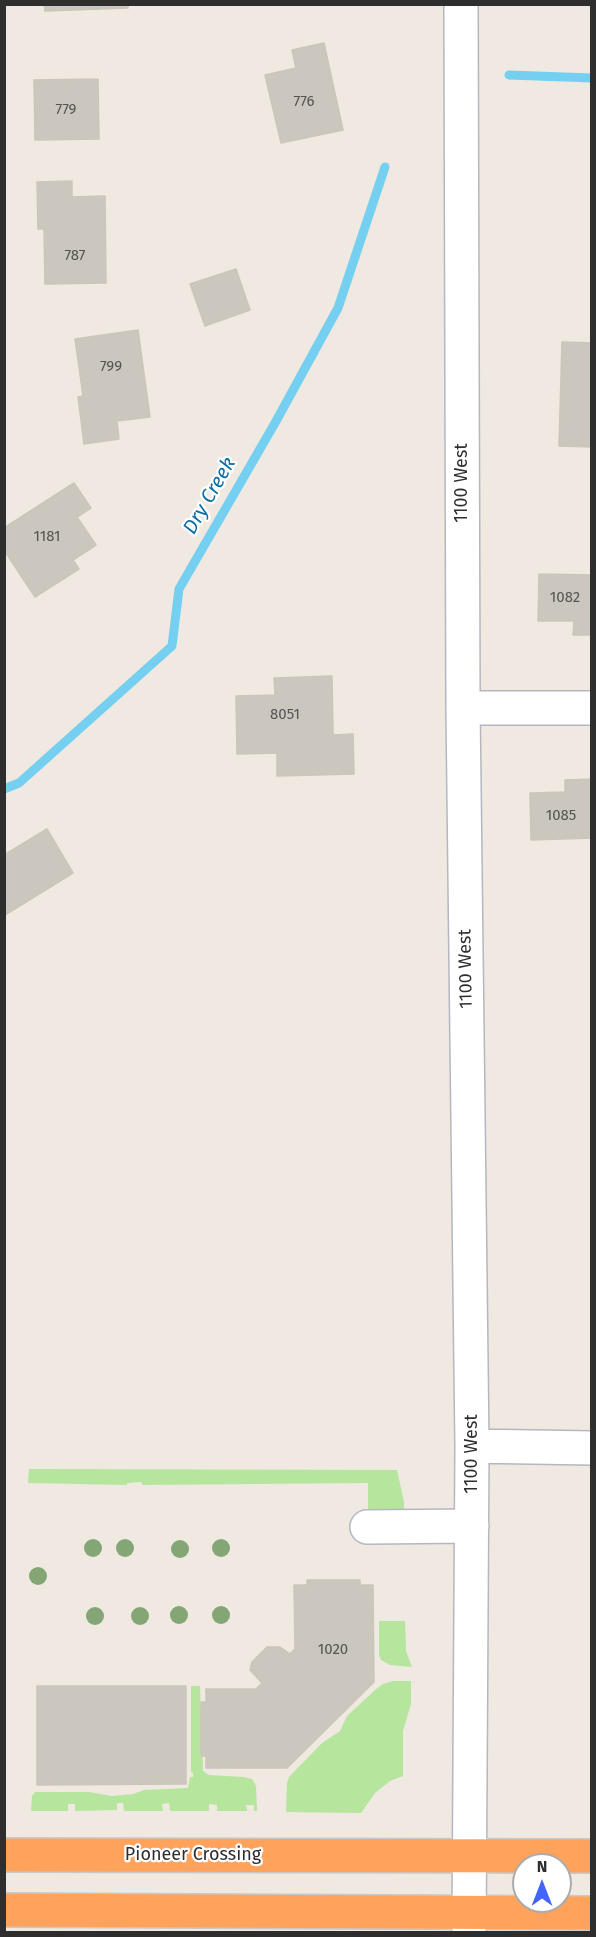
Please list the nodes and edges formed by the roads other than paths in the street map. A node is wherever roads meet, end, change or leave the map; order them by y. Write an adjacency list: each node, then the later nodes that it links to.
1 (461, 4): 2 (street, 1100 West)
2 (463, 708): 3 (street); 4 (street, 1100 West)
3 (591, 708)
4 (472, 1446): 5 (street); 6 (street, 1100 West)
5 (591, 1448)
6 (472, 1526): 7 (street); 9 (street, 1100 West)
7 (367, 1527)
8 (4, 1855): 9 (highway, Pioneer Crossing)
9 (469, 1856): 10 (highway); 13 (street, 1100 West)
10 (591, 1856)
11 (4, 1910): 13 (highway)
12 (591, 1913): 13 (highway)
13 (469, 1923)

